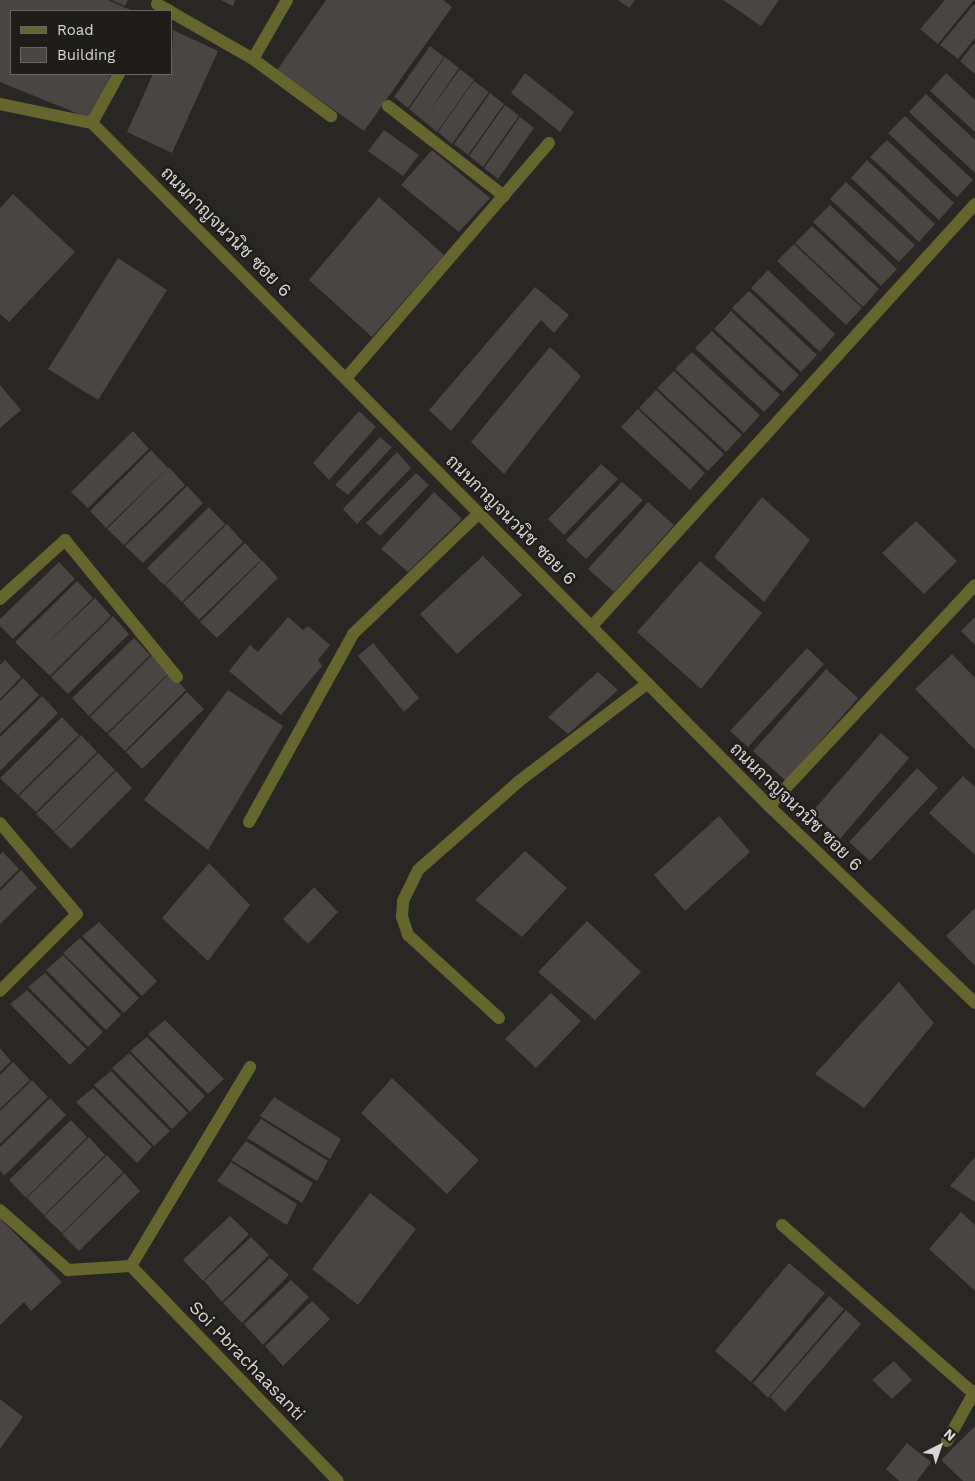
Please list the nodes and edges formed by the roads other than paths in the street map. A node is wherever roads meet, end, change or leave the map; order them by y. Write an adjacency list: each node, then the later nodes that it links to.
1 (287, 0): 3 (street)
2 (172, 13): 3 (street)
3 (253, 59): 7 (street)
4 (118, 75): 8 (street)
5 (0, 104): 8 (street)
6 (388, 106): 10 (street)
7 (331, 116)
8 (92, 123): 12 (street, ถนนกาญจนวนิช ซอย 6)
9 (549, 143): 10 (street)
10 (504, 196): 12 (street)
11 (975, 204): 16 (street)
12 (347, 378): 13 (street, ถนนกาญจนวนิช ซอย 6)
13 (479, 513): 16 (street, ถนนกาญจนวนิช ซอย 6); 20 (street)
14 (975, 585): 19 (street)
15 (0, 599): 17 (street)
16 (592, 626): 18 (street, ถนนกาญจนวนิช ซอย 6)
17 (177, 677)
18 (648, 683): 19 (street, ถนนกาญจนวนิช ซอย 6); 24 (street)
19 (769, 806): 23 (street, ถนนกาญจนวนิช ซอย 6)
20 (249, 822)
21 (0, 823): 22 (street)
22 (0, 991)
23 (975, 1004)
24 (499, 1018)
25 (250, 1067): 28 (street)
26 (0, 1210): 28 (street)
27 (782, 1225): 29 (street)
28 (131, 1266): 31 (street, Soi Pbrachaasanti)
29 (974, 1392): 30 (street)
30 (947, 1441)
31 (338, 1481)

